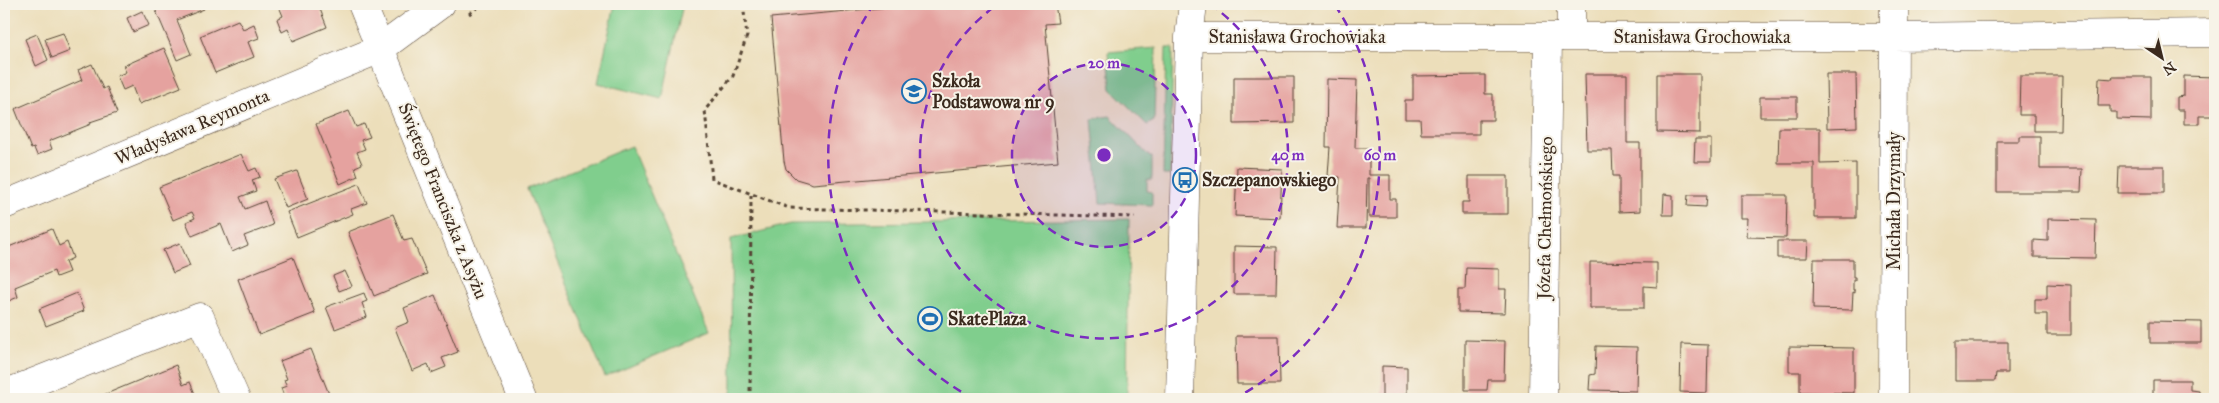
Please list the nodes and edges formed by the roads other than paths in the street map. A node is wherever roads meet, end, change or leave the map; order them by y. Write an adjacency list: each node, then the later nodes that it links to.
1 (362, 4): 10 (street, Świętego Franciszka z Asyżu)
2 (441, 4): 10 (street, Władysława Reymonta)
3 (1193, 4): 7 (street)
4 (1571, 4): 8 (street, Józefa Chełmońskiego)
5 (1894, 4): 9 (street, Michała Drzymały)
6 (2215, 33): 9 (street, Stanisława Grochowiaka)
7 (1189, 37): 8 (street, Stanisława Grochowiaka); 15 (street)
8 (1559, 37): 9 (street, Stanisława Grochowiaka); 16 (street, Józefa Chełmońskiego)
9 (1894, 37): 17 (street, Michała Drzymały)
10 (380, 49): 11 (street, Władysława Reymonta); 14 (street, Świętego Franciszka z Asyżu)
11 (4, 205)
12 (4, 394): 13 (street)
13 (236, 399)
14 (523, 399)
15 (1180, 399)
16 (1543, 399)
17 (1893, 399)

